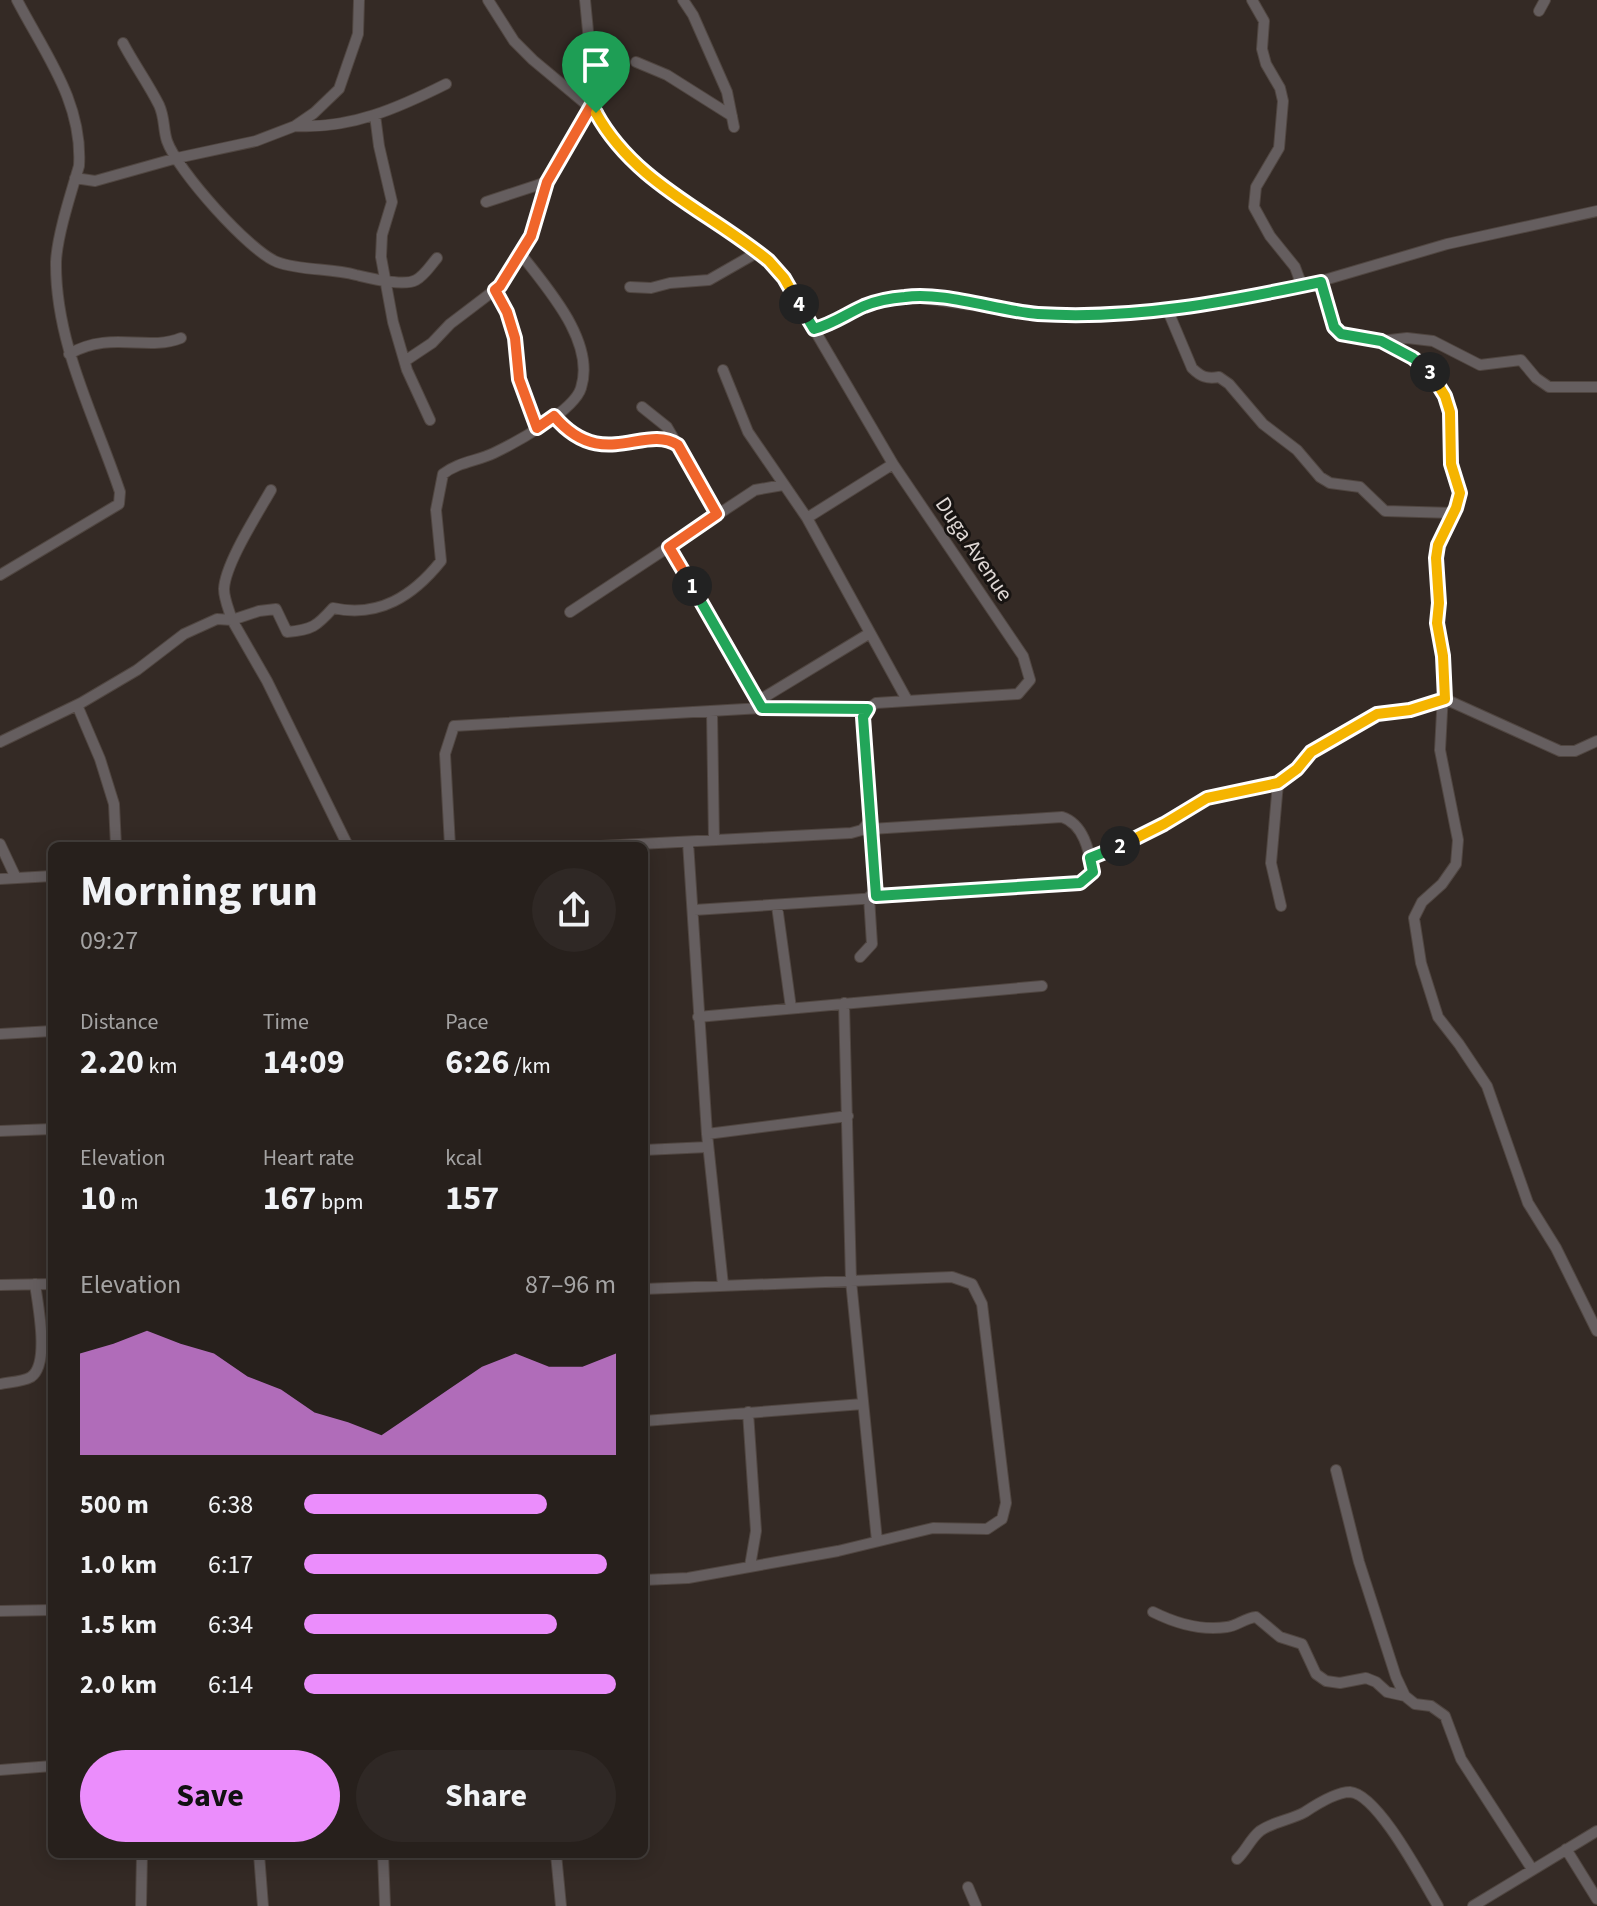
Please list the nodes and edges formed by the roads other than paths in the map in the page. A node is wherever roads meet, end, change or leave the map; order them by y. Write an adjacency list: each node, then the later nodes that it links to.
1 (17, 0): 16 (street)
2 (359, 0): 14 (street)
3 (488, 0): 12 (street)
4 (585, 0): 12 (street, Duga Avenue)
5 (683, 0): 10 (street)
6 (1252, 0): 25 (street)
7 (1545, 0): 8 (street)
8 (1539, 11)
9 (123, 43): 15 (street)
10 (636, 62)
11 (446, 84): 13 (street)
12 (594, 110): 17 (street); 20 (street, Duga Avenue)
13 (375, 115): 14 (street); 23 (street)
14 (295, 126): 15 (street)
15 (177, 158): 16 (street); 23 (street)
16 (75, 178): 32 (street)
17 (547, 182): 18 (street); 21 (street)
18 (486, 202)
19 (1597, 211): 24 (street)
20 (758, 252): 26 (street); 29 (street, Duga Avenue)
21 (520, 253): 27 (street); 37 (street)
22 (437, 258): 23 (street)
23 (386, 280): 33 (street)
24 (1321, 282): 25 (street); 31 (street)
25 (1302, 286): 28 (street)
26 (630, 287)
27 (495, 290): 33 (street); 39 (street)
28 (1168, 311): 29 (street); 44 (street)
29 (814, 329): 41 (street, Duga Avenue)
30 (181, 338): 32 (street)
31 (1381, 341): 35 (street); 44 (street)
32 (69, 354): 48 (street)
33 (405, 361): 38 (street)
34 (723, 370): 42 (street)
35 (1597, 387)
36 (642, 407): 40 (street)
37 (554, 416): 39 (street); 40 (street)
38 (430, 420)
39 (537, 428): 50 (street)
40 (678, 445): 45 (street)
41 (893, 464): 46 (street); 53 (street, Duga Avenue)
42 (783, 485): 45 (street); 46 (street)
43 (271, 490): 50 (street)
44 (1453, 513): 52 (street)
45 (717, 514): 47 (street)
46 (807, 518): 51 (street)
47 (669, 547): 49 (street); 54 (street)
48 (0, 575)
49 (570, 612)
50 (232, 620): 55 (street); 64 (street)
51 (870, 633): 53 (street); 54 (street)
52 (1445, 699): 58 (street); 60 (street); 96 (street)
53 (907, 700): 56 (street, Duga Avenue)
54 (760, 704): 56 (street, Duga Avenue); 57 (street, Duga Avenue)
55 (77, 705): 59 (street); 63 (street)
56 (868, 709): 61 (street)
57 (712, 712): 62 (street); 65 (street, Duga Avenue)
58 (1597, 741)
59 (0, 742)
60 (1278, 783): 69 (street); 75 (street)
61 (870, 825): 62 (street); 69 (street); 73 (street)
62 (714, 840): 66 (street)
63 (116, 842)
64 (346, 842)
65 (450, 842)
66 (688, 842): 68 (street); 76 (street)
67 (0, 844): 71 (street)
68 (648, 844)
69 (1090, 858): 73 (street)
70 (48, 876): 71 (street)
71 (16, 878): 72 (street)
72 (0, 879)
73 (872, 896): 74 (street); 77 (street)
74 (777, 906): 76 (street); 80 (street)
75 (1281, 906)
76 (694, 910): 81 (street)
77 (860, 957)
78 (1042, 986): 79 (street)
79 (844, 1003): 80 (street); 84 (street)
80 (791, 1008): 81 (street)
81 (698, 1017): 87 (street)
82 (48, 1031): 83 (street)
83 (0, 1034)
84 (848, 1116): 87 (street); 90 (street)
85 (48, 1129): 86 (street)
86 (0, 1131)
87 (707, 1134): 88 (street)
88 (708, 1147): 89 (street); 94 (street)
89 (648, 1150)
90 (851, 1281): 94 (street); 98 (street); 102 (street)
91 (35, 1284): 92 (street); 93 (street); 97 (street)
92 (48, 1284)
93 (0, 1285)
94 (723, 1285): 95 (street)
95 (648, 1289)
96 (1597, 1331)
97 (0, 1384)
98 (863, 1404): 99 (street); 102 (street)
99 (748, 1412): 100 (street); 103 (street)
100 (648, 1421)
101 (1336, 1470): 108 (street)
102 (877, 1541): 103 (street)
103 (750, 1566): 104 (street)
104 (648, 1580)
105 (48, 1610): 106 (street)
106 (0, 1611)
107 (1153, 1612): 108 (street)
108 (1405, 1696): 118 (street)
109 (48, 1766): 110 (street)
110 (0, 1770)
111 (1597, 1831): 112 (street)
112 (1566, 1849): 118 (street); 120 (street)
113 (142, 1858): 121 (street)
114 (259, 1858): 122 (street)
115 (383, 1858): 123 (street)
116 (556, 1858): 124 (street)
117 (1237, 1859): 126 (street)
118 (1532, 1869): 127 (street)
119 (968, 1887): 125 (street)
120 (1597, 1899)
121 (141, 1906)
122 (263, 1906)
123 (385, 1906)
124 (561, 1906)
125 (976, 1906)
126 (1438, 1906)
127 (1473, 1906)

